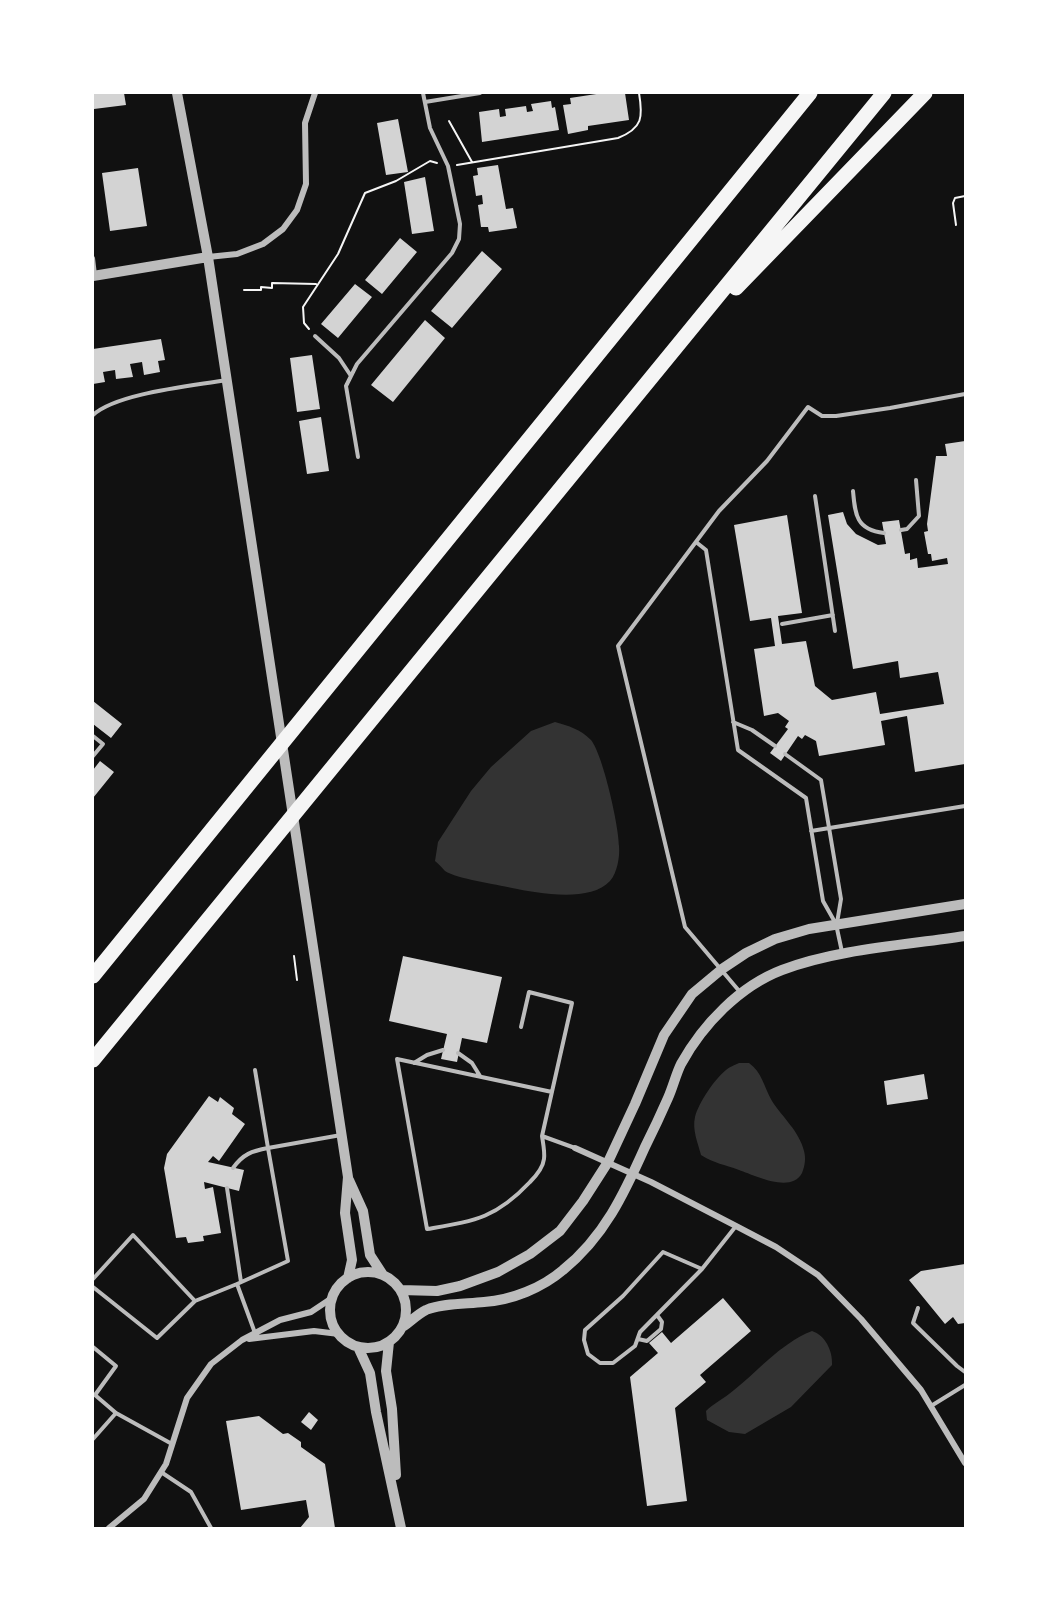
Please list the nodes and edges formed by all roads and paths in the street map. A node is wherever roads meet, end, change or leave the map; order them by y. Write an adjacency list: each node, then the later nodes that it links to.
1 (177, 93): 15 (street)
2 (315, 93): 15 (street)
3 (423, 93): 9 (lane)
4 (480, 93): 9 (lane)
5 (639, 93): 11 (path)
6 (808, 93): 50 (highway)
7 (884, 93): 21 (highway)
8 (925, 93): 21 (highway)
9 (425, 102): 12 (lane)
10 (449, 121): 11 (path)
11 (472, 162): 12 (path)
12 (448, 166): 18 (path); 22 (lane)
13 (965, 196): 14 (path)
14 (957, 225)
15 (208, 257): 17 (street); 23 (street)
16 (93, 258): 17 (lane)
17 (94, 276)
18 (317, 284): 19 (path); 20 (path)
19 (244, 290)
20 (315, 336): 22 (lane)
21 (661, 366): 56 (highway)
22 (351, 376): 26 (lane)
23 (226, 380): 25 (lane); 61 (street)
24 (965, 394): 32 (lane)
25 (93, 415)
26 (358, 457)
27 (915, 480): 30 (lane)
28 (853, 491): 31 (lane)
29 (815, 496): 33 (lane)
30 (901, 530)
31 (884, 533)
32 (696, 542): 36 (lane); 49 (lane)
33 (833, 615): 34 (lane); 35 (lane)
34 (782, 624)
35 (835, 632)
36 (733, 722): 38 (lane); 43 (lane)
37 (93, 736): 40 (lane)
38 (775, 746)
39 (785, 754): 42 (lane)
40 (93, 756)
41 (965, 806): 42 (lane)
42 (829, 828): 43 (lane); 45 (lane)
43 (811, 831): 45 (lane)
44 (965, 904): 45 (street)
45 (836, 924): 47 (lane); 49 (street)
46 (965, 936): 47 (street)
47 (842, 954): 52 (street)
48 (294, 956): 51 (path)
49 (722, 969): 52 (lane); 65 (street)
50 (93, 976)
51 (297, 980)
52 (741, 993): 67 (street)
53 (521, 1026): 60 (lane)
54 (443, 1050): 57 (lane)
55 (458, 1053): 59 (lane)
56 (93, 1060)
57 (414, 1063): 59 (lane); 62 (lane)
58 (255, 1070): 63 (lane)
59 (480, 1077): 60 (lane)
60 (552, 1092): 62 (lane)
61 (341, 1134): 63 (lane); 68 (street)
62 (542, 1136): 64 (lane)
63 (268, 1148): 66 (lane); 75 (lane)
64 (575, 1148): 65 (street)
65 (608, 1162): 67 (street); 77 (street)
66 (233, 1168)
67 (633, 1173): 70 (street); 82 (street)
68 (348, 1177): 72 (street); 73 (street)
69 (226, 1188): 75 (lane)
70 (736, 1226): 71 (lane); 93 (street)
71 (702, 1269): 81 (lane); 85 (lane)
72 (383, 1275): 73 (street); 77 (street)
73 (348, 1278): 78 (street)
74 (93, 1279): 79 (lane)
75 (239, 1283): 79 (lane); 83 (lane)
76 (93, 1287): 79 (lane)
77 (401, 1290): 82 (street)
78 (332, 1298): 83 (street); 84 (street)
79 (195, 1301)
80 (918, 1308): 90 (lane)
81 (657, 1315): 85 (lane); 85 (lane)
82 (404, 1326): 87 (street)
83 (255, 1333): 86 (street)
84 (339, 1334): 86 (street); 89 (street)
85 (638, 1339)
86 (242, 1340): 96 (street)
87 (389, 1342): 89 (street); 99 (street)
88 (93, 1347): 92 (lane)
89 (358, 1347): 99 (street)
90 (965, 1372)
91 (965, 1385): 93 (lane)
92 (94, 1395): 94 (lane)
93 (931, 1406): 97 (street)
94 (116, 1413): 95 (lane); 96 (lane)
95 (93, 1439)
96 (172, 1444): 98 (street)
97 (965, 1463)
98 (161, 1472): 100 (street); 101 (lane)
99 (398, 1508): 102 (street)
100 (109, 1528)
101 (212, 1528)
102 (401, 1528)

